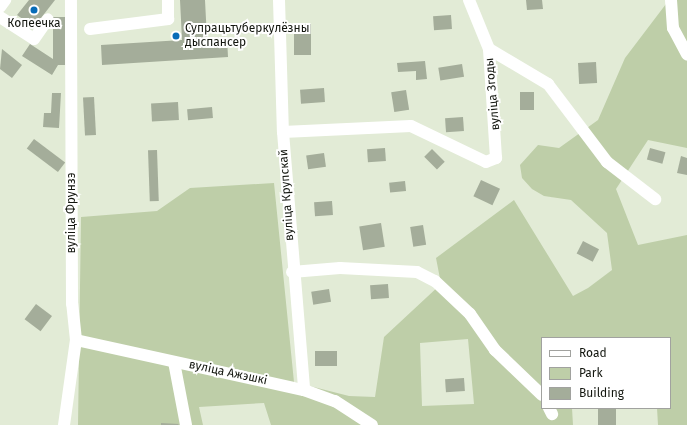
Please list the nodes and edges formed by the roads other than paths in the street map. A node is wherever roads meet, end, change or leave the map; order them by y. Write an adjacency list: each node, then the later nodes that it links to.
1 (5, 0): 7 (street)
2 (71, 0): 16 (street, вуліца Фрунзэ)
3 (168, 0): 10 (street)
4 (279, 0): 13 (street, вуліца Крупскай)
5 (468, 0): 11 (street, вуліца Згоды)
6 (671, 0): 12 (street)
7 (0, 8)
8 (0, 17): 9 (street)
9 (48, 19)
10 (90, 28)
11 (489, 49): 13 (street, вуліца Згоды); 14 (street)
12 (687, 54)
13 (283, 132): 15 (street, вуліца Крупскай)
14 (655, 199)
15 (292, 272): 18 (street, вуліца Крупскай); 19 (street)
16 (76, 340): 17 (street, вуліца Ажэшкі); 20 (street, вуліца Фрунзэ)
17 (174, 362): 18 (street, вуліца Ажэшкі); 21 (street)
18 (304, 390): 22 (street, вуліца Ажэшкі)
19 (541, 394)
20 (64, 425)
21 (186, 425)
22 (372, 425)

